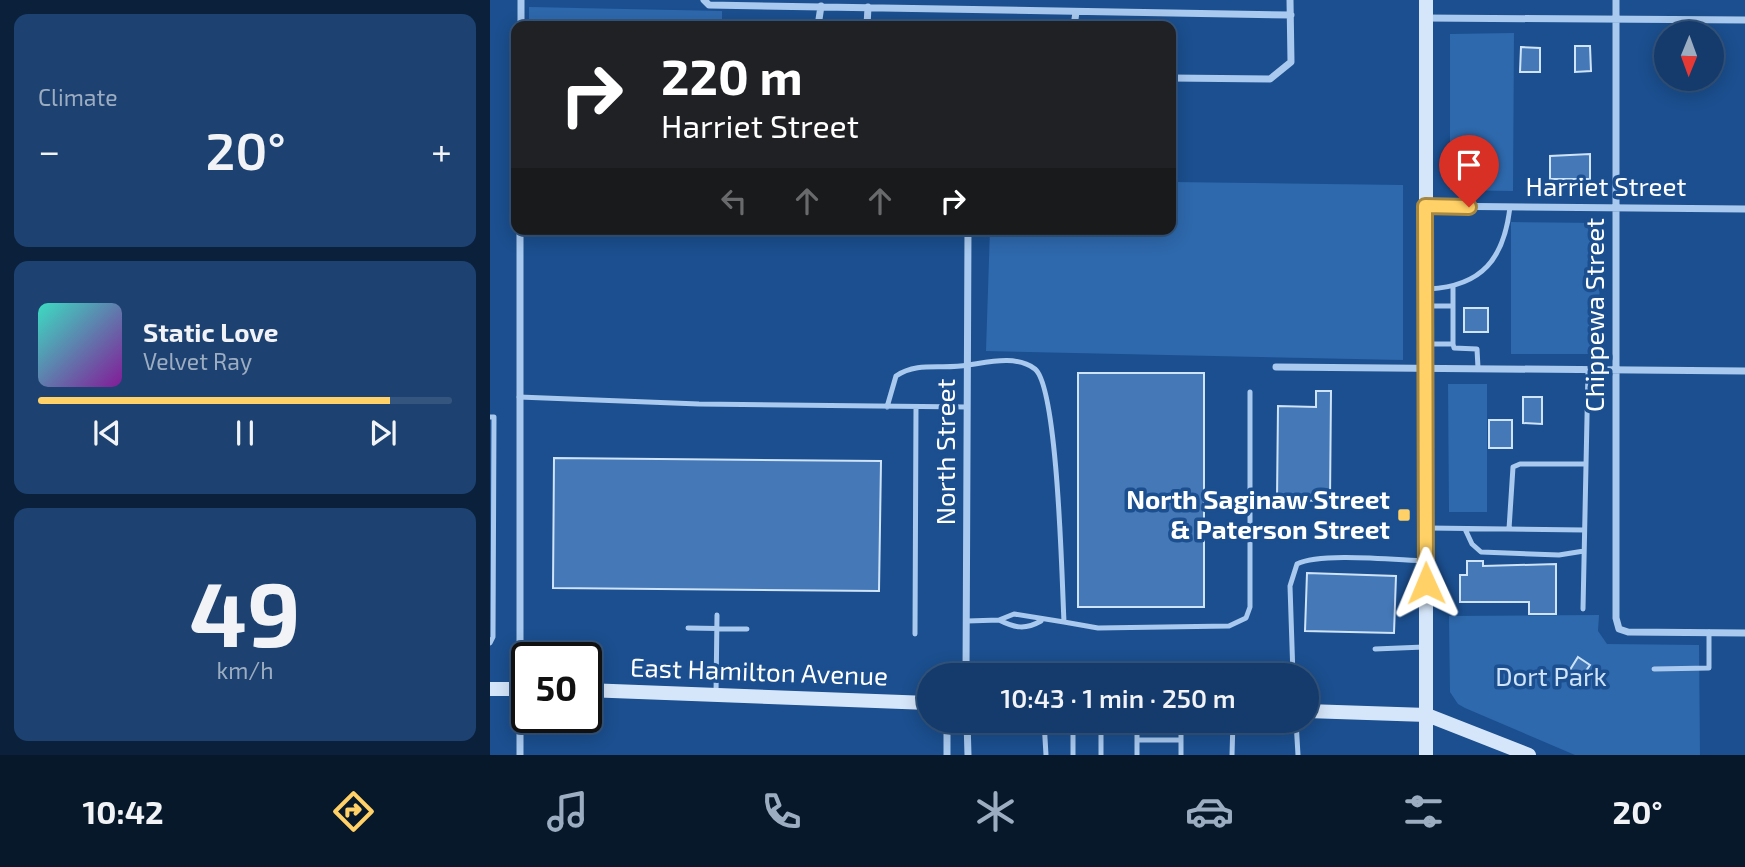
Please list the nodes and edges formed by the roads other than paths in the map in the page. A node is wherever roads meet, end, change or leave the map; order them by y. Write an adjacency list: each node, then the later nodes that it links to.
1 (522, 0): 14 (street)
2 (970, 0): 9 (street)
3 (1290, 0): 11 (street)
4 (1426, 0): 12 (main road)
5 (1616, 0): 18 (street, Chippewa Street)
6 (707, 3): 7 (street)
7 (821, 6): 8 (street); 15 (street)
8 (867, 7): 9 (street); 16 (street)
9 (970, 9): 10 (street)
10 (1076, 12): 11 (street); 17 (street)
11 (1290, 15): 19 (street)
12 (1425, 18): 18 (street); 20 (main road)
13 (1745, 20): 18 (street)
14 (521, 21)
15 (819, 21)
16 (867, 21)
17 (1075, 21)
18 (1616, 21): 22 (street, Chippewa Street)
19 (1176, 78)
20 (1425, 206): 21 (street, Harriet Street); 27 (main road)
21 (1510, 207): 22 (street, Harriet Street); 26 (lane)
22 (1615, 208): 23 (street, Harriet Street); 37 (street, Chippewa Street)
23 (1745, 209)
24 (520, 235): 40 (street)
25 (968, 235): 32 (street, North Street)
26 (1453, 287): 27 (lane); 29 (lane)
27 (1425, 289): 28 (main road)
28 (1425, 306): 29 (lane); 30 (main road)
29 (1453, 306): 31 (lane)
30 (1425, 344): 31 (lane); 34 (main road)
31 (1453, 344): 35 (lane)
32 (967, 366): 41 (lane); 43 (street, North Street); 57 (lane)
33 (1276, 367): 34 (street)
34 (1425, 368): 35 (street); 46 (main road)
35 (1478, 368): 36 (street)
36 (1588, 370): 37 (street); 45 (lane)
37 (1616, 371): 38 (street); 61 (street, Chippewa Street)
38 (1745, 371)
39 (1250, 392): 57 (lane)
40 (519, 397): 41 (lane); 64 (street)
41 (887, 407): 42 (lane)
42 (916, 407): 43 (lane); 63 (lane)
43 (967, 407): 55 (street, North Street)
44 (490, 417): 65 (lane)
45 (1586, 464): 48 (lane); 49 (lane)
46 (1425, 528): 47 (lane); 51 (main road)
47 (1465, 529): 48 (lane); 50 (lane)
48 (1509, 529): 49 (lane)
49 (1584, 530): 50 (lane)
50 (1584, 551): 52 (lane)
51 (1425, 561): 66 (main road); 69 (lane)
52 (1583, 609)
53 (717, 615): 59 (lane)
54 (999, 620): 55 (lane); 56 (lane); 56 (lane)
55 (967, 621): 68 (street, North Street)
56 (1041, 621): 57 (lane)
57 (1064, 622)
58 (688, 628): 59 (lane)
59 (717, 628): 60 (lane); 74 (lane)
60 (747, 629)
61 (1709, 632): 62 (street); 70 (lane)
62 (1745, 633)
63 (915, 634)
64 (522, 642)
65 (490, 643)
66 (1427, 647): 67 (lane); 77 (main road)
67 (1376, 649)
68 (966, 663)
69 (1293, 663)
70 (1654, 669)
71 (490, 689): 72 (main road)
72 (511, 689)
73 (602, 690): 74 (main road, East Hamilton Avenue)
74 (716, 694): 75 (main road, East Hamilton Avenue)
75 (917, 702)
76 (1319, 711): 77 (main road)
77 (1427, 715): 100 (main road); 101 (main road)
78 (521, 733): 90 (street)
79 (947, 733): 91 (street)
80 (967, 733): 92 (street)
81 (1045, 733): 93 (lane)
82 (1073, 733): 94 (lane)
83 (1101, 733): 95 (lane)
84 (1137, 733): 88 (lane)
85 (1181, 733): 89 (lane)
86 (1232, 733): 98 (lane)
87 (1297, 733): 99 (lane)
88 (1137, 740): 89 (lane); 96 (lane)
89 (1181, 740): 97 (lane)
90 (520, 755)
91 (947, 755)
92 (968, 755)
93 (1046, 755)
94 (1073, 755)
95 (1101, 755)
96 (1137, 755)
97 (1181, 755)
98 (1231, 755)
99 (1298, 755)
100 (1426, 755)
101 (1529, 755)

